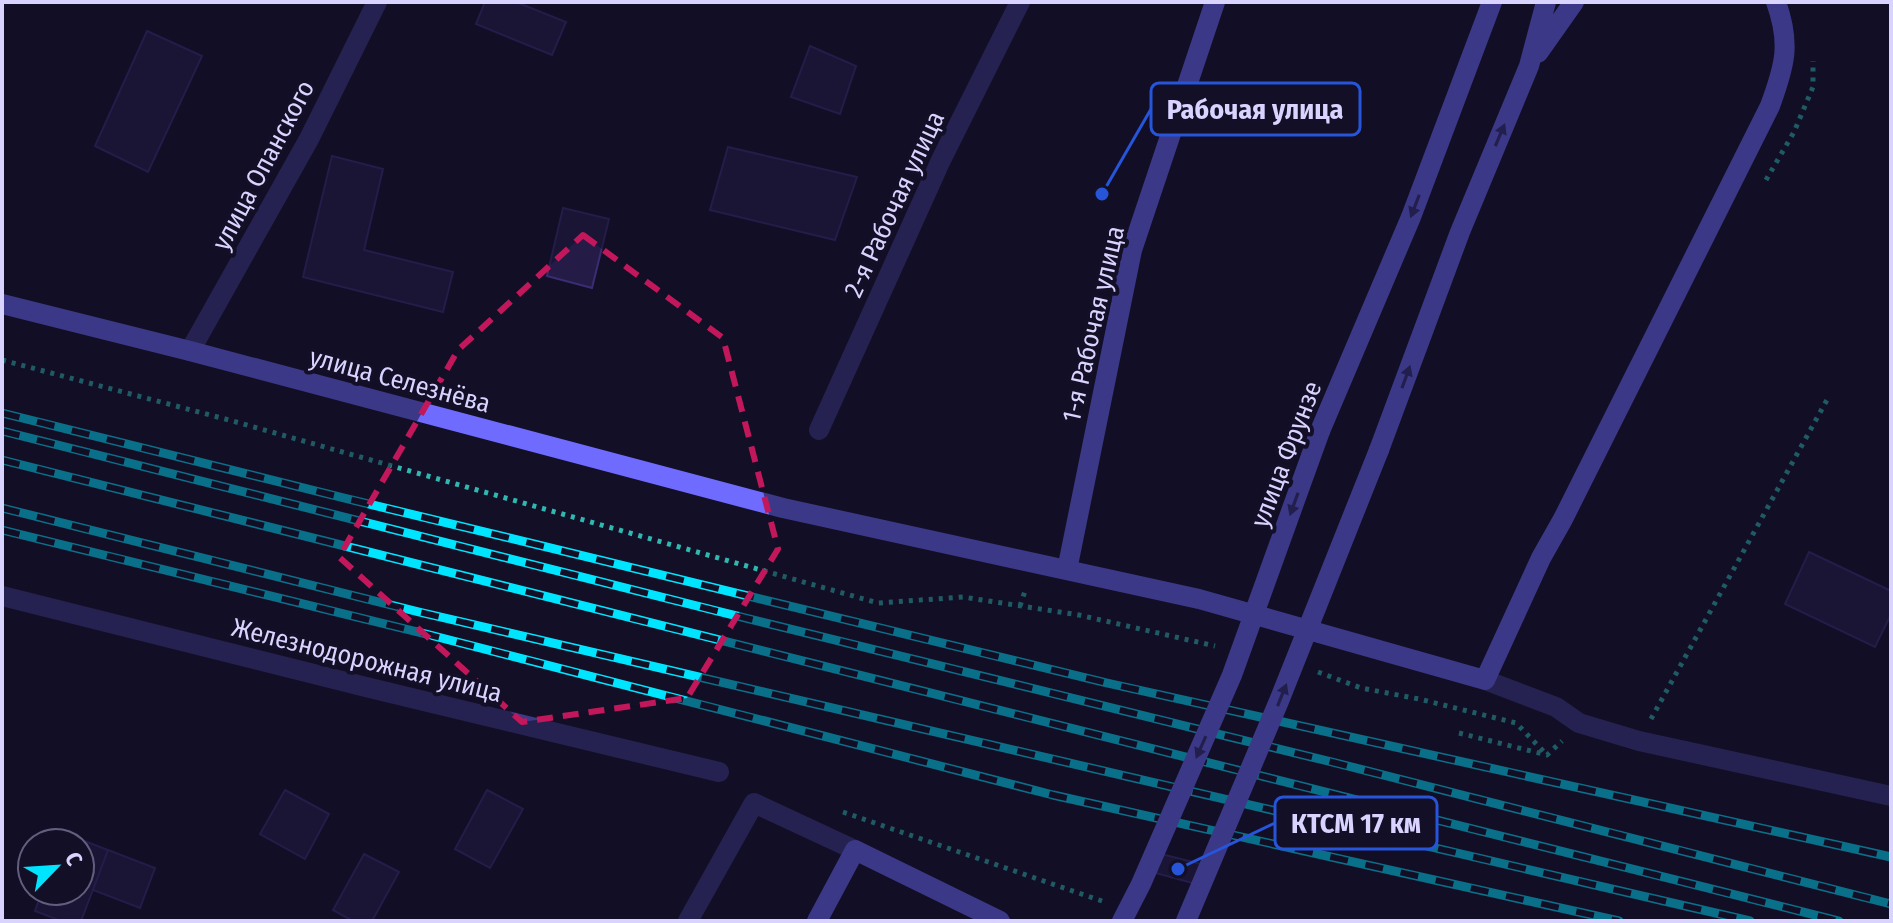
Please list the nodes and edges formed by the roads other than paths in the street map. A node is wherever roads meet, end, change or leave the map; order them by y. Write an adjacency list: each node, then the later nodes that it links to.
1 (377, 2): 12 (street, улица Опанского)
2 (1020, 2): 13 (street, 2-я Рабочая улица)
3 (1215, 2): 14 (main road, 1-я Рабочая улица)
4 (1482, 2): 9 (main road)
5 (1492, 2): 9 (main road, улица Фрунзе)
6 (1546, 2): 10 (main road)
7 (1574, 2): 10 (main road)
8 (1776, 2): 16 (main road)
9 (1479, 39): 20 (main road, улица Фрунзе, one-way to 20, bridge)
10 (1529, 66): 24 (main road, one-way to 10, bridge)
11 (2, 304): 12 (main road, улица Селезнёва)
12 (190, 351): 14 (main road, улица Селезнёва)
13 (819, 430)
14 (1067, 570): 16 (main road, улица Селезнёва)
15 (2, 596): 17 (street, Железнодорожная улица)
16 (1485, 680): 18 (street)
17 (719, 772)
18 (1891, 796)
19 (855, 850): 21 (street); 22 (main road); 23 (main road)
20 (1118, 913)
21 (688, 921)
22 (817, 921)
23 (1000, 921)
24 (1186, 921)

